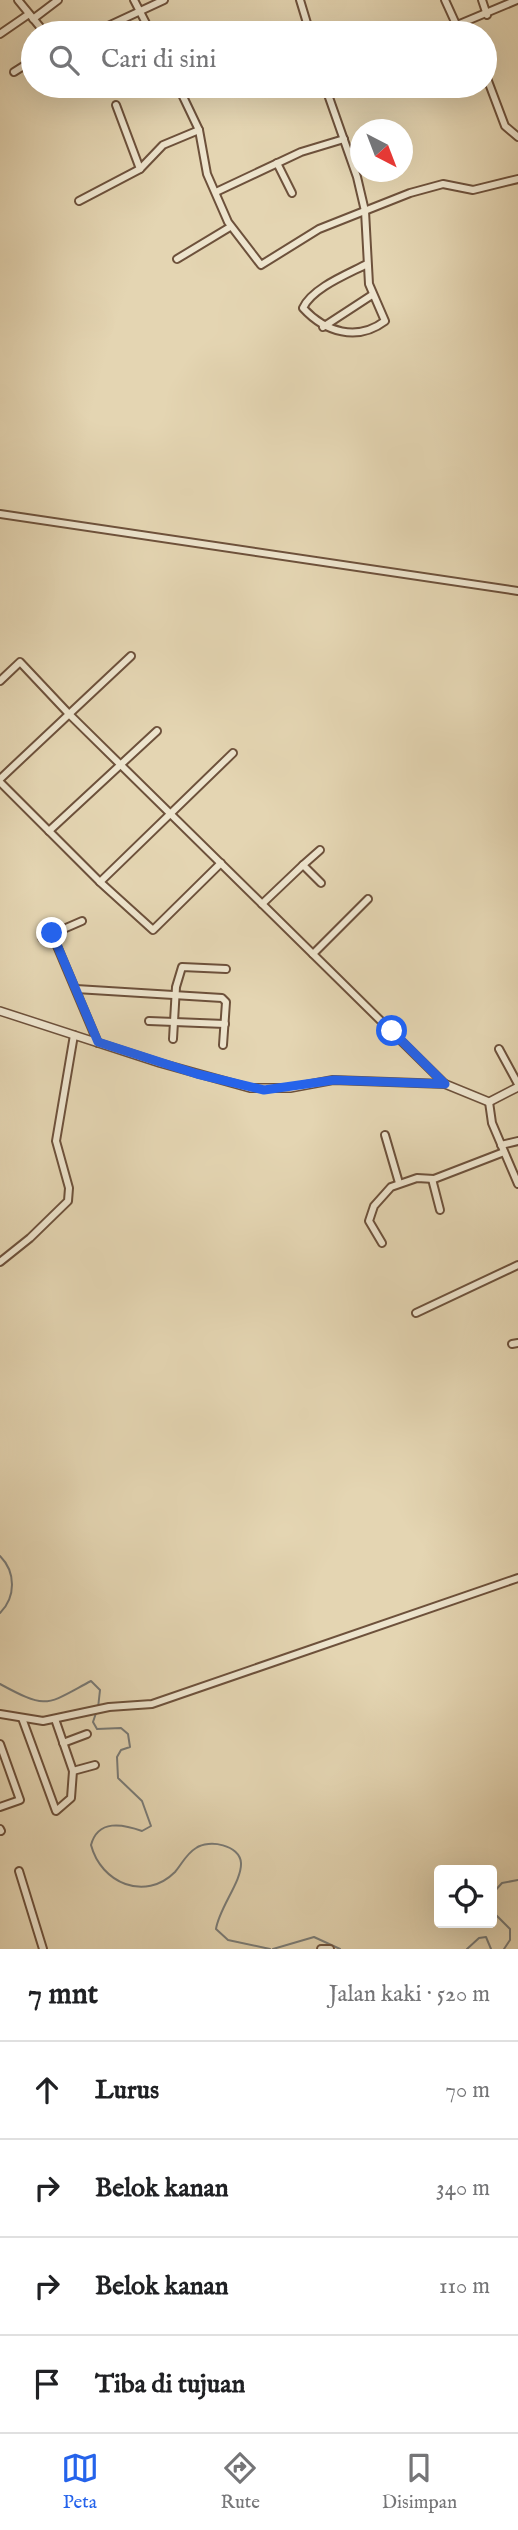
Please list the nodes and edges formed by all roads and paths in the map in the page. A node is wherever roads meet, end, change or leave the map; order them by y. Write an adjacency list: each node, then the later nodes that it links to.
1 (18, 0): 11 (street)
2 (58, 0): 11 (street)
3 (134, 0): 9 (street)
4 (164, 0): 9 (street)
5 (300, 0): 16 (street)
6 (445, 0): 17 (street)
7 (482, 0): 10 (street)
8 (517, 0): 10 (street)
9 (139, 10): 14 (street); 15 (street)
10 (487, 15): 18 (street)
11 (31, 17): 12 (street); 13 (street)
12 (24, 21)
13 (34, 21)
14 (117, 21)
15 (145, 21)
16 (306, 21)
17 (455, 21)
18 (469, 21)
19 (21, 22): 20 (street)
20 (0, 34)
21 (21, 68): 22 (street)
22 (14, 72)
23 (184, 98): 27 (street)
24 (329, 98): 29 (street)
25 (494, 98): 28 (street)
26 (116, 105): 31 (street)
27 (199, 130): 31 (street); 33 (street)
28 (518, 137)
29 (344, 139): 30 (street); 36 (street)
30 (277, 163): 33 (street); 34 (street)
31 (141, 169): 35 (street)
32 (518, 179): 36 (street)
33 (216, 192): 37 (street)
34 (292, 193)
35 (79, 201)
36 (365, 211): 37 (street); 39 (street)
37 (230, 227): 38 (street)
38 (177, 259)
39 (367, 264): 40 (street); 41 (street)
40 (372, 295): 41 (street); 41 (street)
41 (323, 327)
42 (0, 514): 43 (street)
43 (518, 591)
44 (131, 656): 46 (street)
45 (0, 681): 46 (street)
46 (69, 714): 49 (street); 50 (street)
47 (157, 731): 49 (street)
48 (233, 753): 51 (street)
49 (120, 763): 51 (street); 52 (street)
50 (0, 781): 52 (street)
51 (171, 813): 54 (street); 56 (street)
52 (49, 831): 56 (street)
53 (320, 850): 55 (street)
54 (221, 863): 56 (street); 59 (street)
55 (303, 865): 57 (street); 59 (street)
56 (100, 882)
57 (321, 883)
58 (368, 899): 63 (street)
59 (262, 904): 63 (street)
60 (82, 921): 61 (street)
61 (52, 933): 62 (street); 65 (street)
62 (42, 938)
63 (313, 954): 76 (street)
64 (226, 970): 66 (street)
65 (76, 989): 66 (street); 73 (street)
66 (175, 995): 69 (street); 70 (street)
67 (0, 1011): 71 (street)
68 (149, 1021): 69 (street)
69 (174, 1022): 70 (street); 72 (street)
70 (225, 1024): 74 (street)
71 (74, 1035): 73 (street); 87 (street)
72 (173, 1039)
73 (98, 1042): 76 (street)
74 (223, 1045)
75 (499, 1049): 77 (street)
76 (445, 1084): 78 (street)
77 (518, 1086): 78 (street)
78 (489, 1102): 81 (street)
79 (385, 1135): 83 (street)
80 (518, 1141): 81 (street)
81 (502, 1148): 82 (street); 84 (street)
82 (432, 1179): 83 (street); 85 (street)
83 (399, 1183): 86 (street)
84 (518, 1184)
85 (440, 1210)
86 (382, 1243)
87 (0, 1262)
88 (518, 1265): 89 (street)
89 (416, 1313)
90 (518, 1578): 93 (street)
91 (0, 1714): 92 (street)
92 (22, 1718): 93 (street); 98 (street)
93 (55, 1719): 95 (street)
94 (87, 1734): 95 (street)
95 (64, 1743): 98 (street)
96 (0, 1744): 99 (street)
97 (95, 1765): 98 (street)
98 (73, 1771)
99 (0, 1807)
100 (19, 1871): 101 (street)
101 (43, 1949)
102 (321, 1949): 103 (street)
103 (330, 1949)

